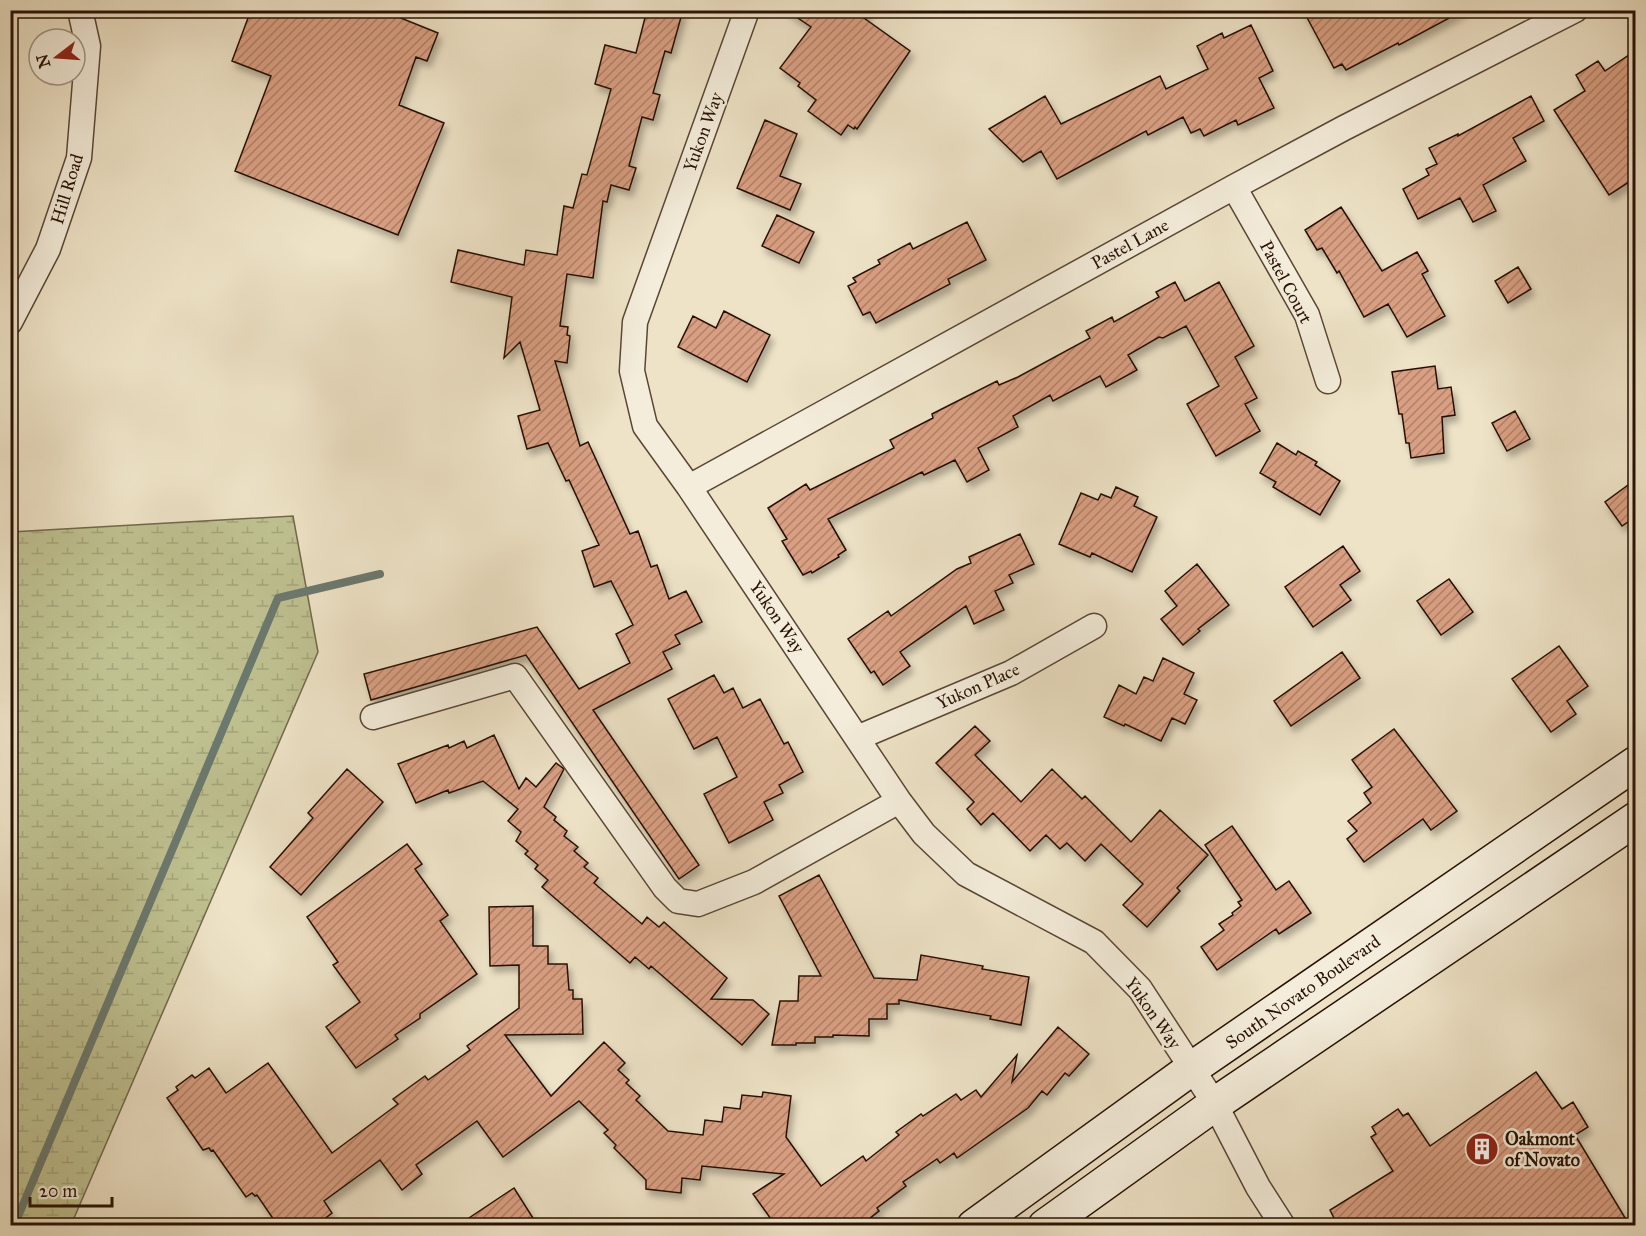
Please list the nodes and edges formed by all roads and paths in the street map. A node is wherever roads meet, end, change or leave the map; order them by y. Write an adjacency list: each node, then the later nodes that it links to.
1 (80, 10): 5 (street, Hill Road)
2 (747, 10): 7 (street, Yukon Way)
3 (1575, 10): 4 (street, Pastel Lane)
4 (1234, 187): 6 (street, Pastel Court); 7 (street, Pastel Lane)
5 (10, 322)
6 (1328, 381)
7 (689, 487): 10 (street, Yukon Way)
8 (1094, 626): 10 (street, Yukon Place)
9 (373, 717): 12 (street)
10 (857, 738): 12 (street, Yukon Way)
11 (1635, 763): 14 (main road, South Novato Boulevard)
12 (899, 801): 14 (street, Yukon Way)
13 (1635, 819): 15 (main road)
14 (1191, 1069): 15 (street, Yukon Way); 16 (main road, South Novato Boulevard)
15 (1215, 1104): 17 (main road); 18 (street, Yukon Way)
16 (974, 1226)
17 (1045, 1226)
18 (1283, 1226)

